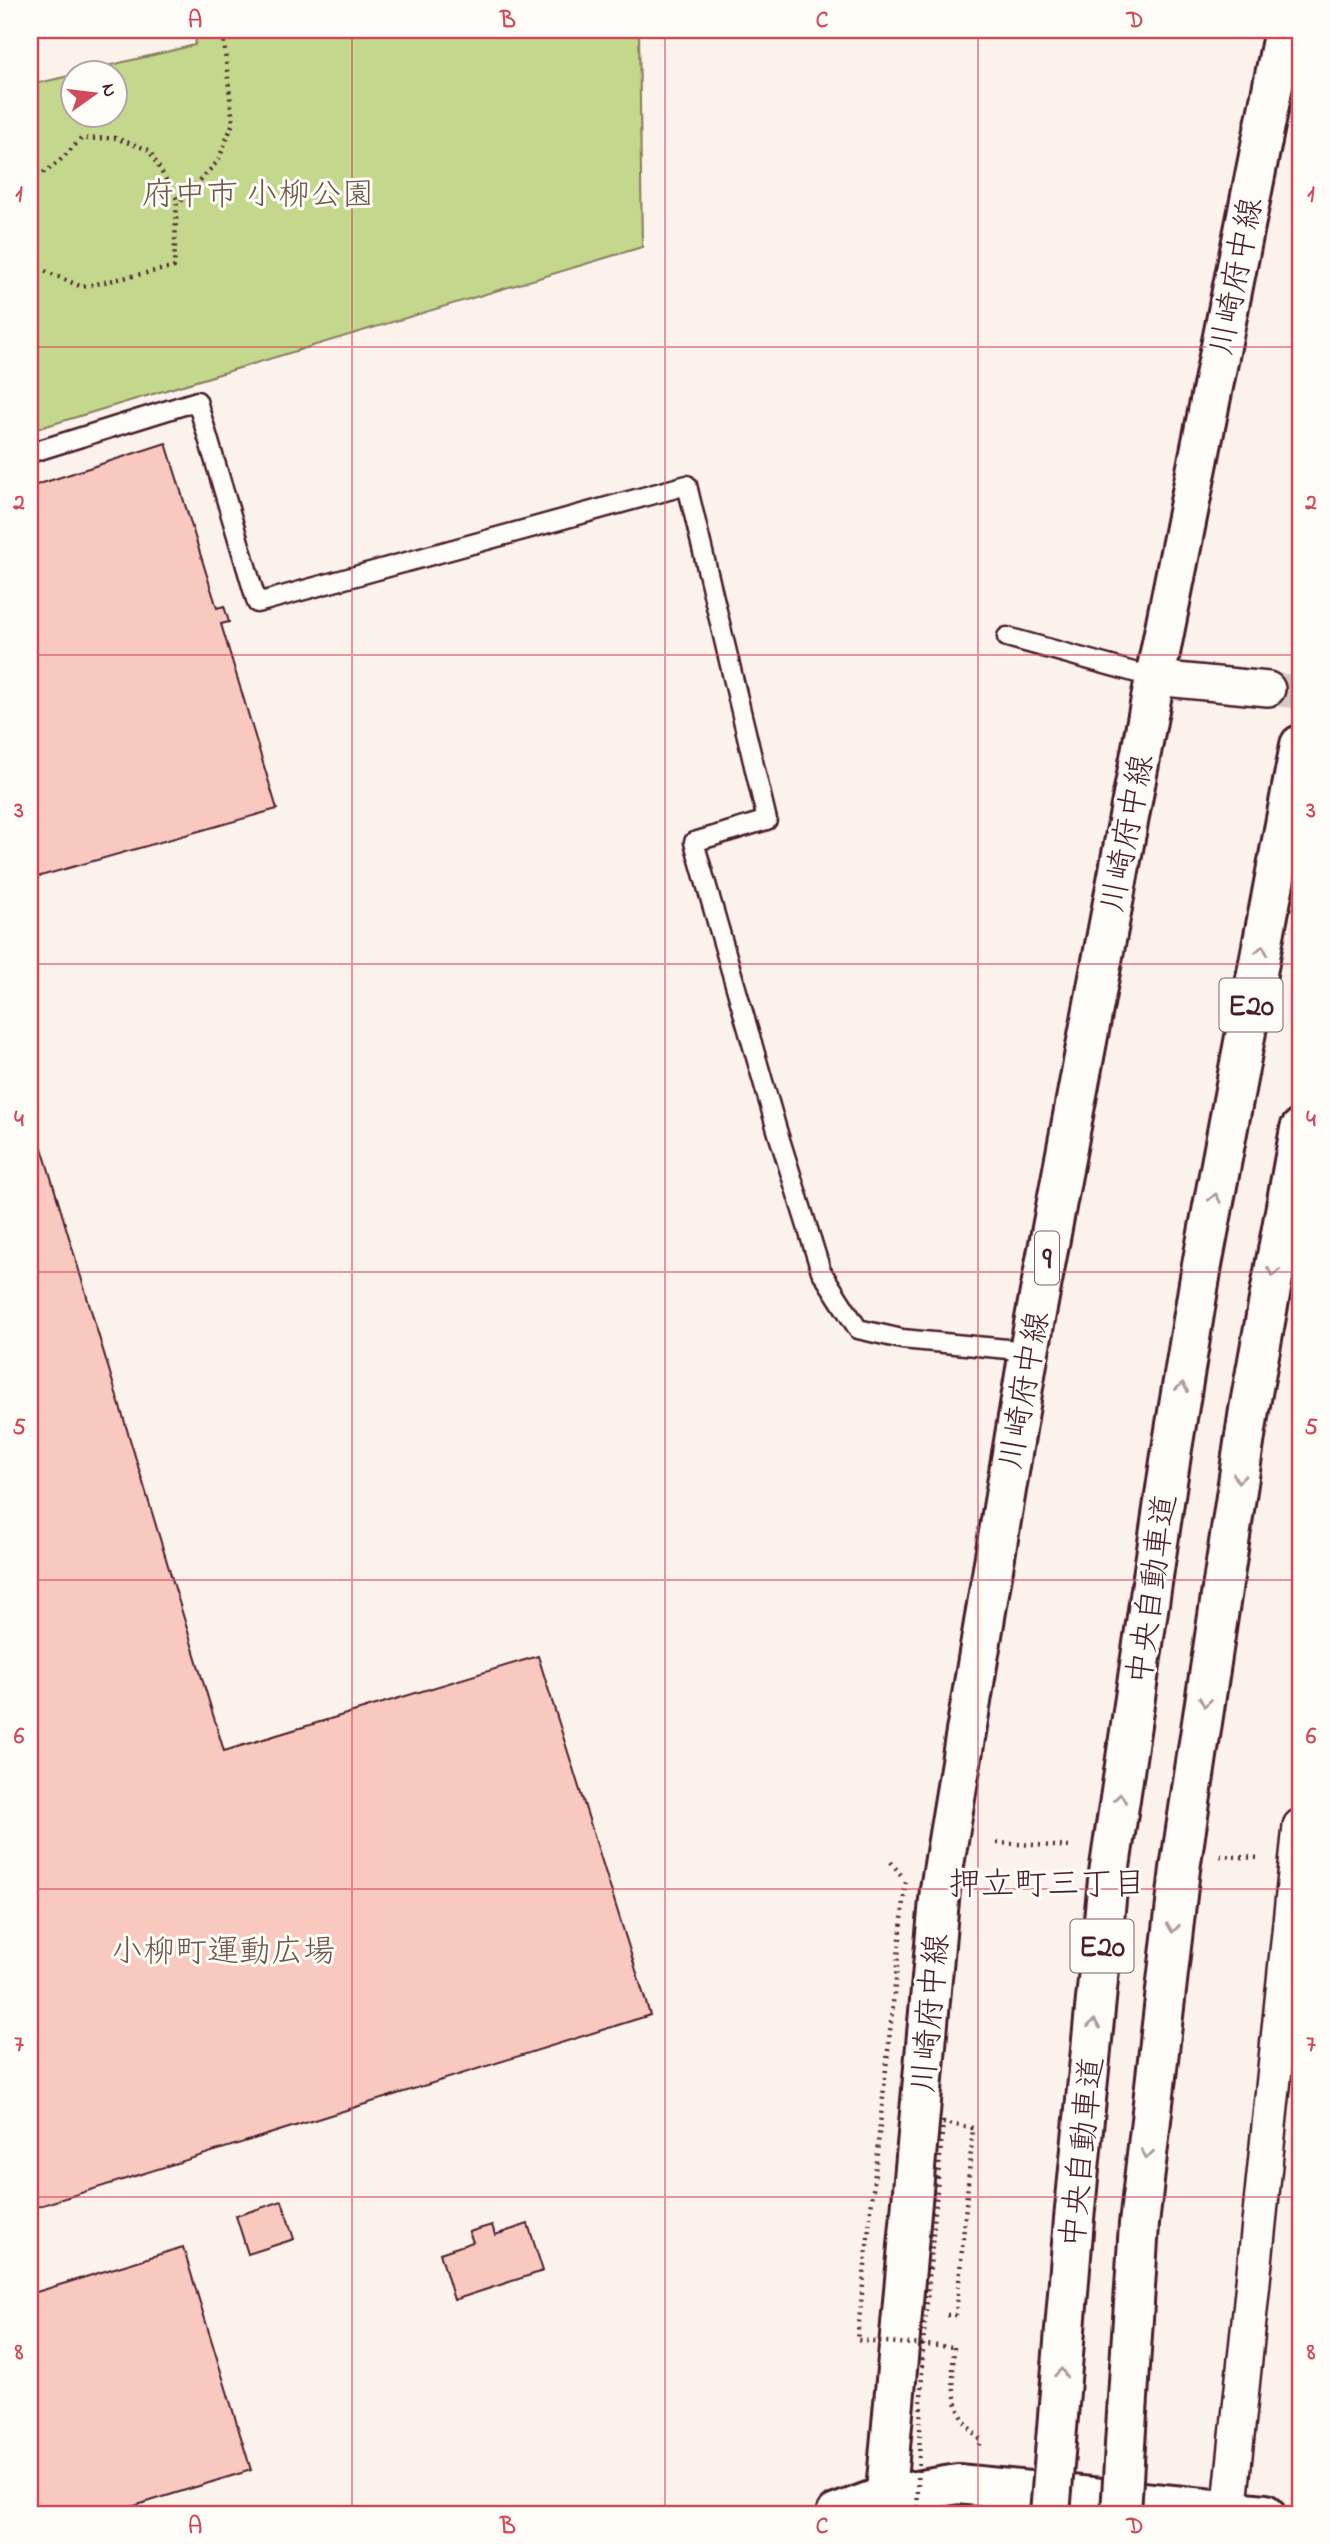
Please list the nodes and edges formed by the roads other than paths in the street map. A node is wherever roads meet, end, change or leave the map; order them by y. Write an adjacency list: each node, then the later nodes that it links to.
1 (1284, 30): 4 (main road, 川崎府中線 / 9)
2 (30, 453): 8 (lane)
3 (1007, 636): 4 (lane)
4 (1155, 678): 5 (street); 8 (main road, 川崎府中線 / 9)
5 (1268, 689)
6 (1300, 745): 14 (main road, 中央自動車道 / E20, one-way to 6, bridge)
7 (1300, 1129): 15 (main road, 中央自動車道 / E20, one-way to 15, bridge)
8 (1029, 1351): 11 (main road, 川崎府中線 / 9)
9 (1300, 1826): 10 (street)
10 (1298, 1861): 12 (street)
11 (890, 2510): 12 (main road); 13 (main road)
12 (1241, 2513)
13 (836, 2514)
14 (1050, 2514)
15 (1121, 2514)

